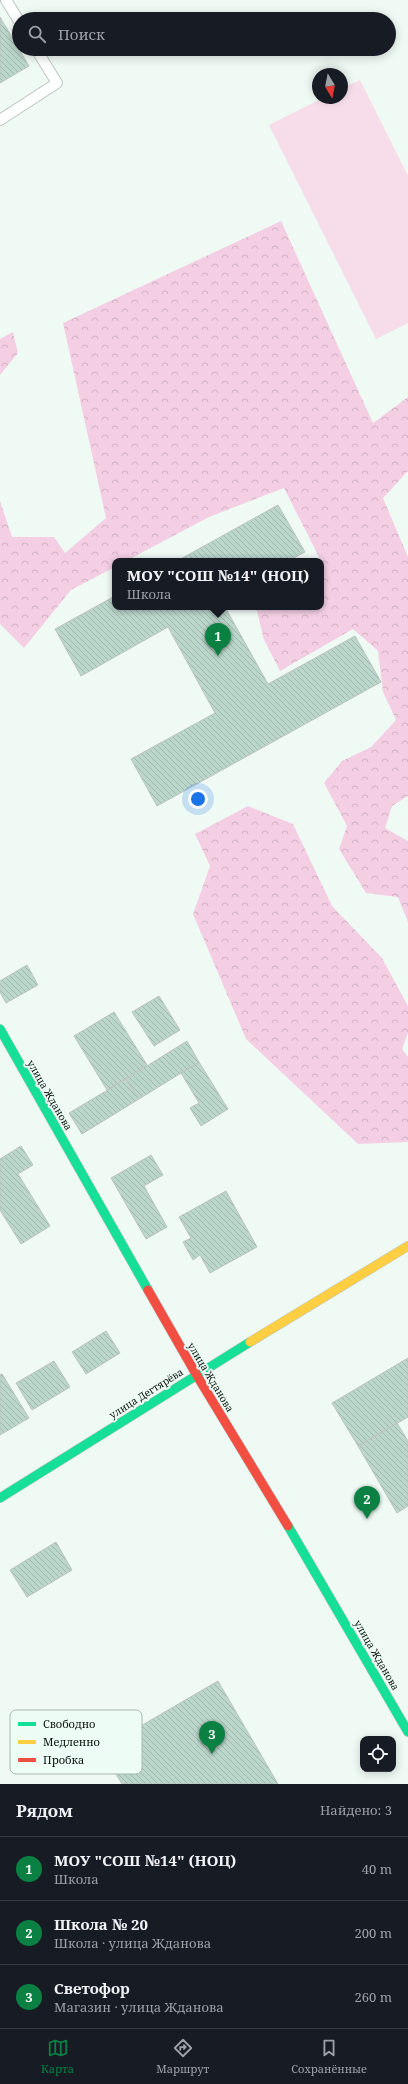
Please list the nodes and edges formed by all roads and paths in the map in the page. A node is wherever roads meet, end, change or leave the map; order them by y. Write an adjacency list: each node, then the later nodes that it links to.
1 (6, 0): 2 (lane)
2 (13, 12)
3 (40, 56): 4 (lane)
4 (0, 120)
5 (0, 1029): 7 (street, улица Жданова)
6 (408, 1246): 7 (street, улица Дегтярёва)
7 (196, 1374): 8 (street, улица Дегтярёва); 9 (street, улица Жданова)
8 (1, 1497)
9 (408, 1732)

